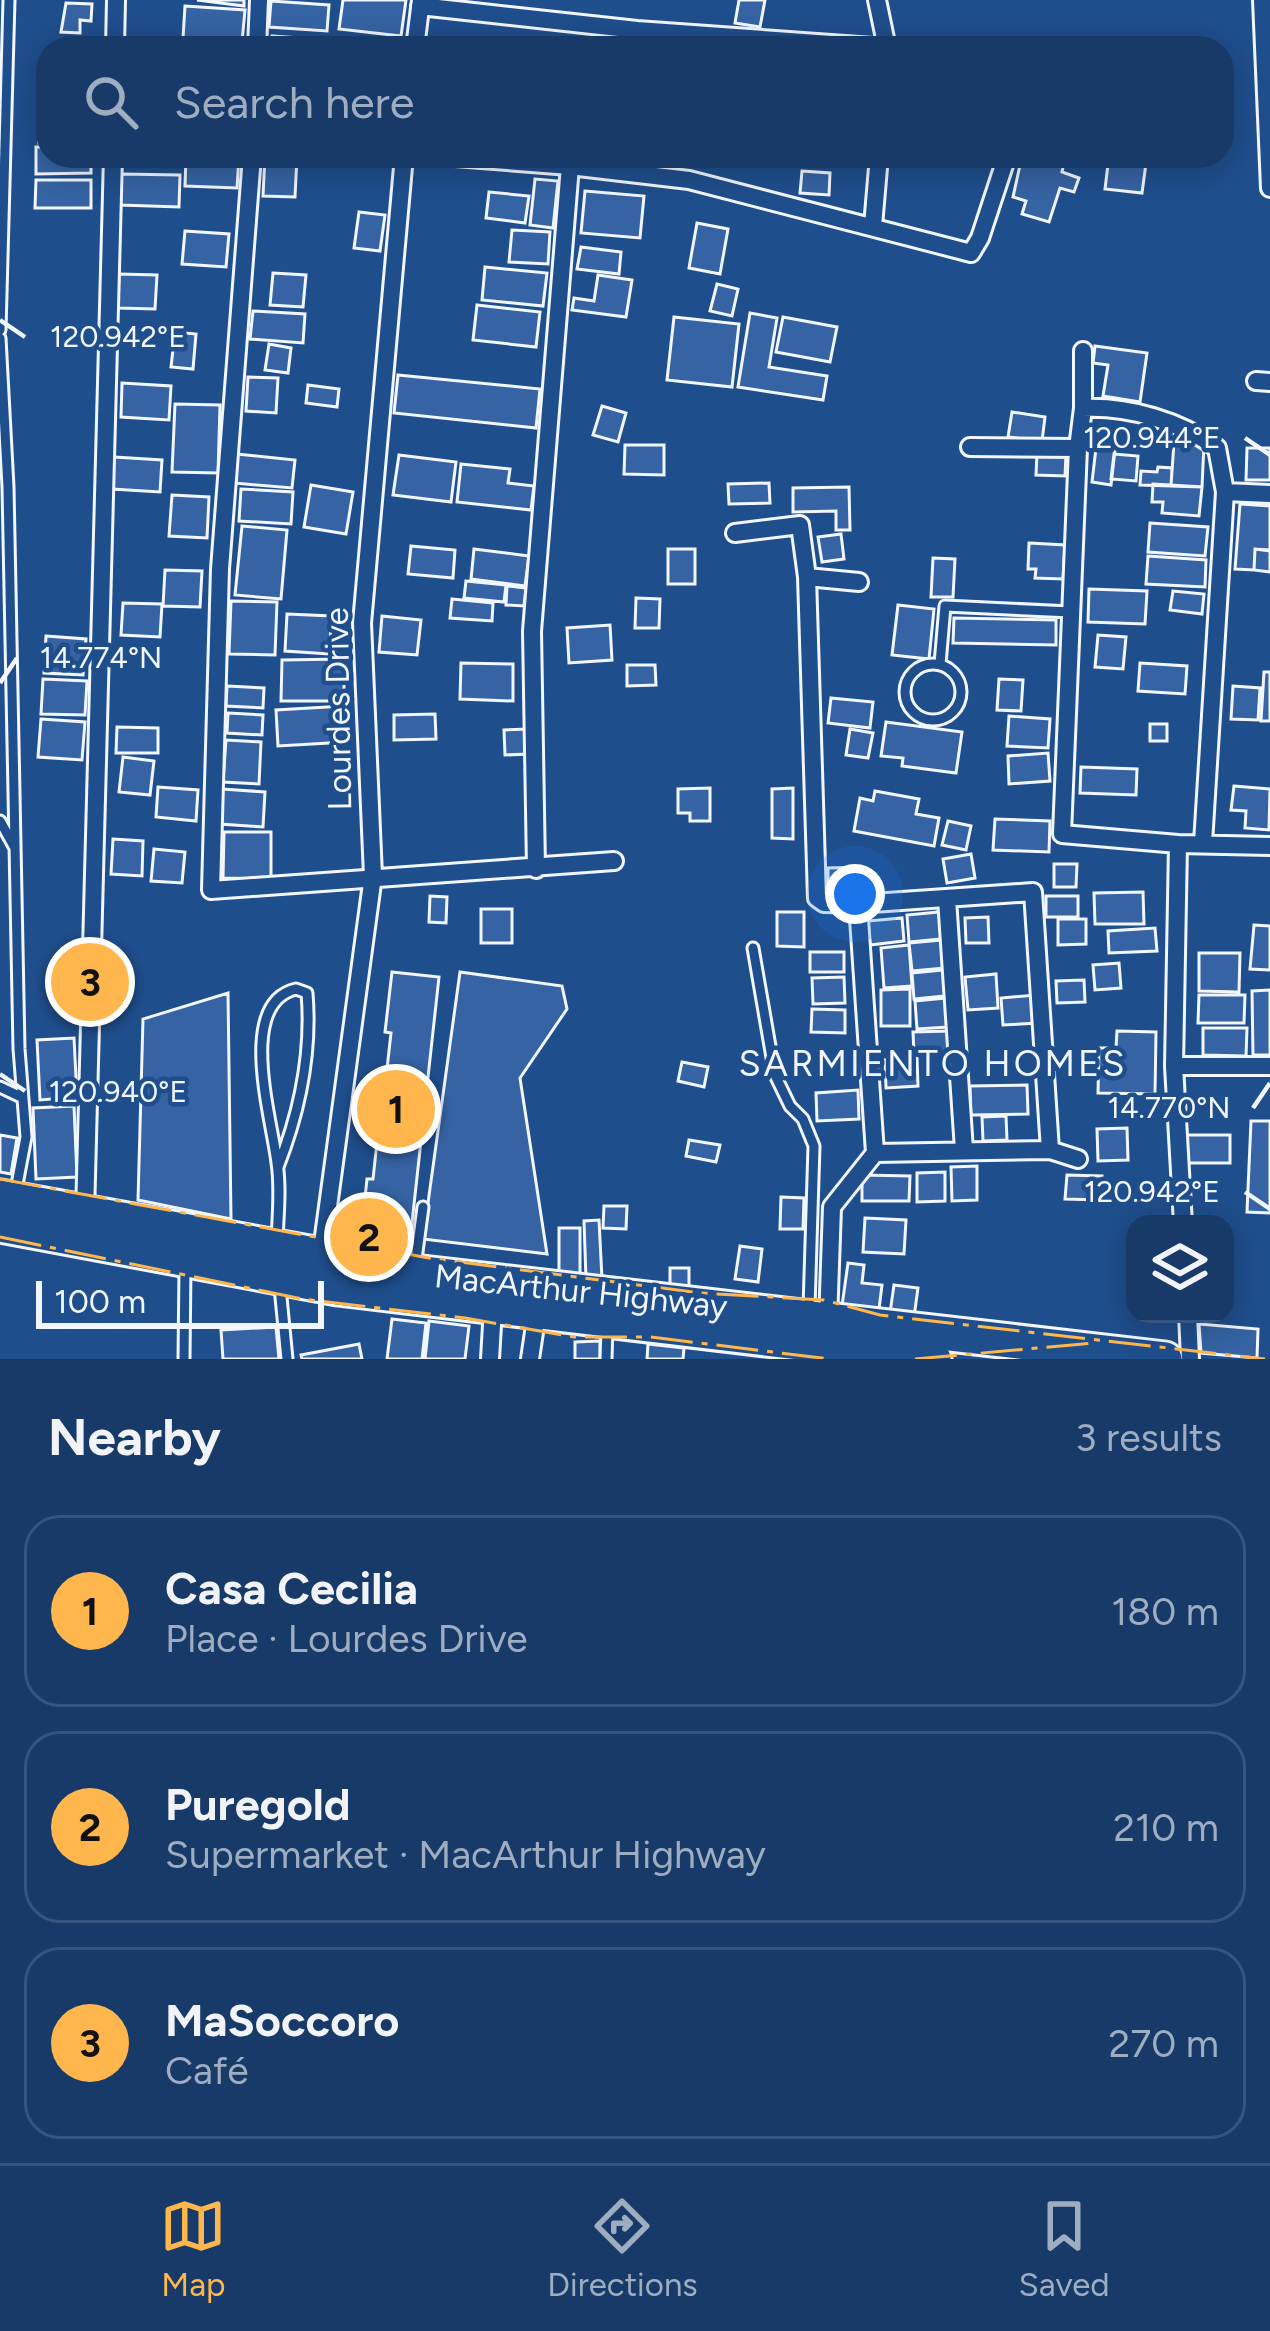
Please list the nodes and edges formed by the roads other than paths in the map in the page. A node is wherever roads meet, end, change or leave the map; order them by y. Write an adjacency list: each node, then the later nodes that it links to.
1 (9, 0): 22 (lane)
2 (116, 0): 7 (street)
3 (259, 0): 8 (street)
4 (877, 0): 11 (street)
5 (1262, 0): 12 (street)
6 (420, 3): 9 (street); 10 (street)
7 (115, 36)
8 (258, 36)
9 (416, 36)
10 (720, 36)
11 (884, 36)
12 (1268, 133): 20 (street)
13 (113, 168): 56 (street)
14 (251, 168): 41 (street)
15 (403, 168): 41 (street, Lourdes Drive)
16 (570, 168): 40 (street)
17 (586, 168): 21 (street)
18 (878, 168): 21 (street)
19 (1003, 168): 21 (street)
20 (1270, 188)
21 (874, 226)
22 (0, 334): 38 (lane)
23 (1083, 351): 24 (street)
24 (1083, 408): 26 (street); 27 (street)
25 (970, 447): 26 (street)
26 (1078, 448): 32 (street)
27 (1225, 492): 28 (street); 35 (street)
28 (1270, 494)
29 (735, 533): 30 (street)
30 (807, 577): 31 (street); 43 (street)
31 (859, 582)
32 (1071, 612): 33 (lane); 36 (street)
33 (940, 664): 33 (lane)
34 (0, 820): 38 (lane)
35 (1203, 843): 36 (street); 37 (street)
36 (1178, 844): 45 (street)
37 (1270, 846)
38 (18, 853): 48 (lane)
39 (614, 861): 40 (street)
40 (536, 869): 41 (street)
41 (373, 876): 58 (street, Lourdes Drive)
42 (946, 899): 43 (street); 49 (street); 50 (street)
43 (858, 904): 51 (street)
44 (753, 948): 66 (lane)
45 (1174, 1066): 46 (street); 57 (street)
46 (1270, 1066)
47 (0, 1087): 48 (lane)
48 (21, 1097): 55 (lane)
49 (964, 1150): 50 (street); 51 (street)
50 (1050, 1150): 52 (street)
51 (875, 1153): 66 (street)
52 (1078, 1160)
53 (278, 1167): 53 (lane); 60 (lane)
54 (423, 1207): 61 (lane)
55 (6, 1212): 56 (highway, MacArthur Highway); 59 (highway, MacArthur Highway)
56 (85, 1215): 60 (highway, MacArthur Highway)
57 (1182, 1215)
58 (321, 1258): 60 (highway, MacArthur Highway); 61 (highway, MacArthur Highway)
59 (186, 1260): 60 (highway, MacArthur Highway); 67 (lane)
60 (278, 1264): 62 (highway, MacArthur Highway); 68 (lane)
61 (414, 1272): 66 (highway, MacArthur Highway)
62 (493, 1308): 63 (highway, MacArthur Highway); 69 (street)
63 (537, 1312): 64 (highway, MacArthur Highway); 70 (street)
64 (608, 1320): 66 (highway, MacArthur Highway); 71 (lane)
65 (1188, 1323): 74 (street)
66 (821, 1335): 72 (highway, MacArthur Highway); 73 (highway, MacArthur Highway)
67 (184, 1359)
68 (286, 1359)
69 (490, 1359)
70 (530, 1359)
71 (606, 1359)
72 (934, 1359)
73 (1165, 1359)
74 (1190, 1359)

